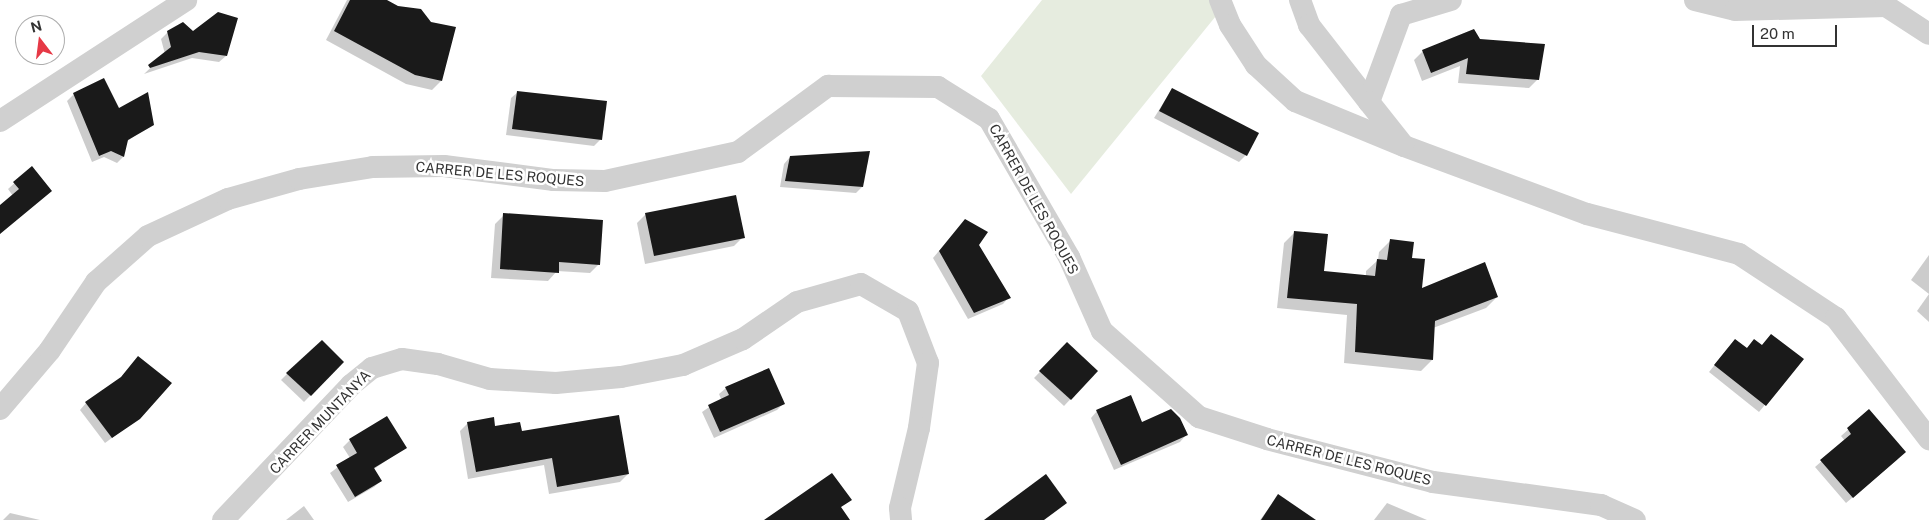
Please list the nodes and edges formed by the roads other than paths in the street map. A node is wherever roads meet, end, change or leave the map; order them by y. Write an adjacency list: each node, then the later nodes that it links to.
1 (186, 0): 8 (street)
2 (1220, 0): 9 (street)
3 (1300, 0): 7 (street)
4 (1451, 0): 7 (street)
5 (1696, 0): 6 (street)
6 (1929, 34)
7 (1369, 102): 9 (street)
8 (0, 121)
9 (1404, 146): 11 (street)
10 (0, 409): 14 (street, CARRER DE LES ROQUES)
11 (1929, 439)
12 (223, 520): 13 (street, CARRER MUNTANYA)
13 (901, 520)
14 (1635, 520)

